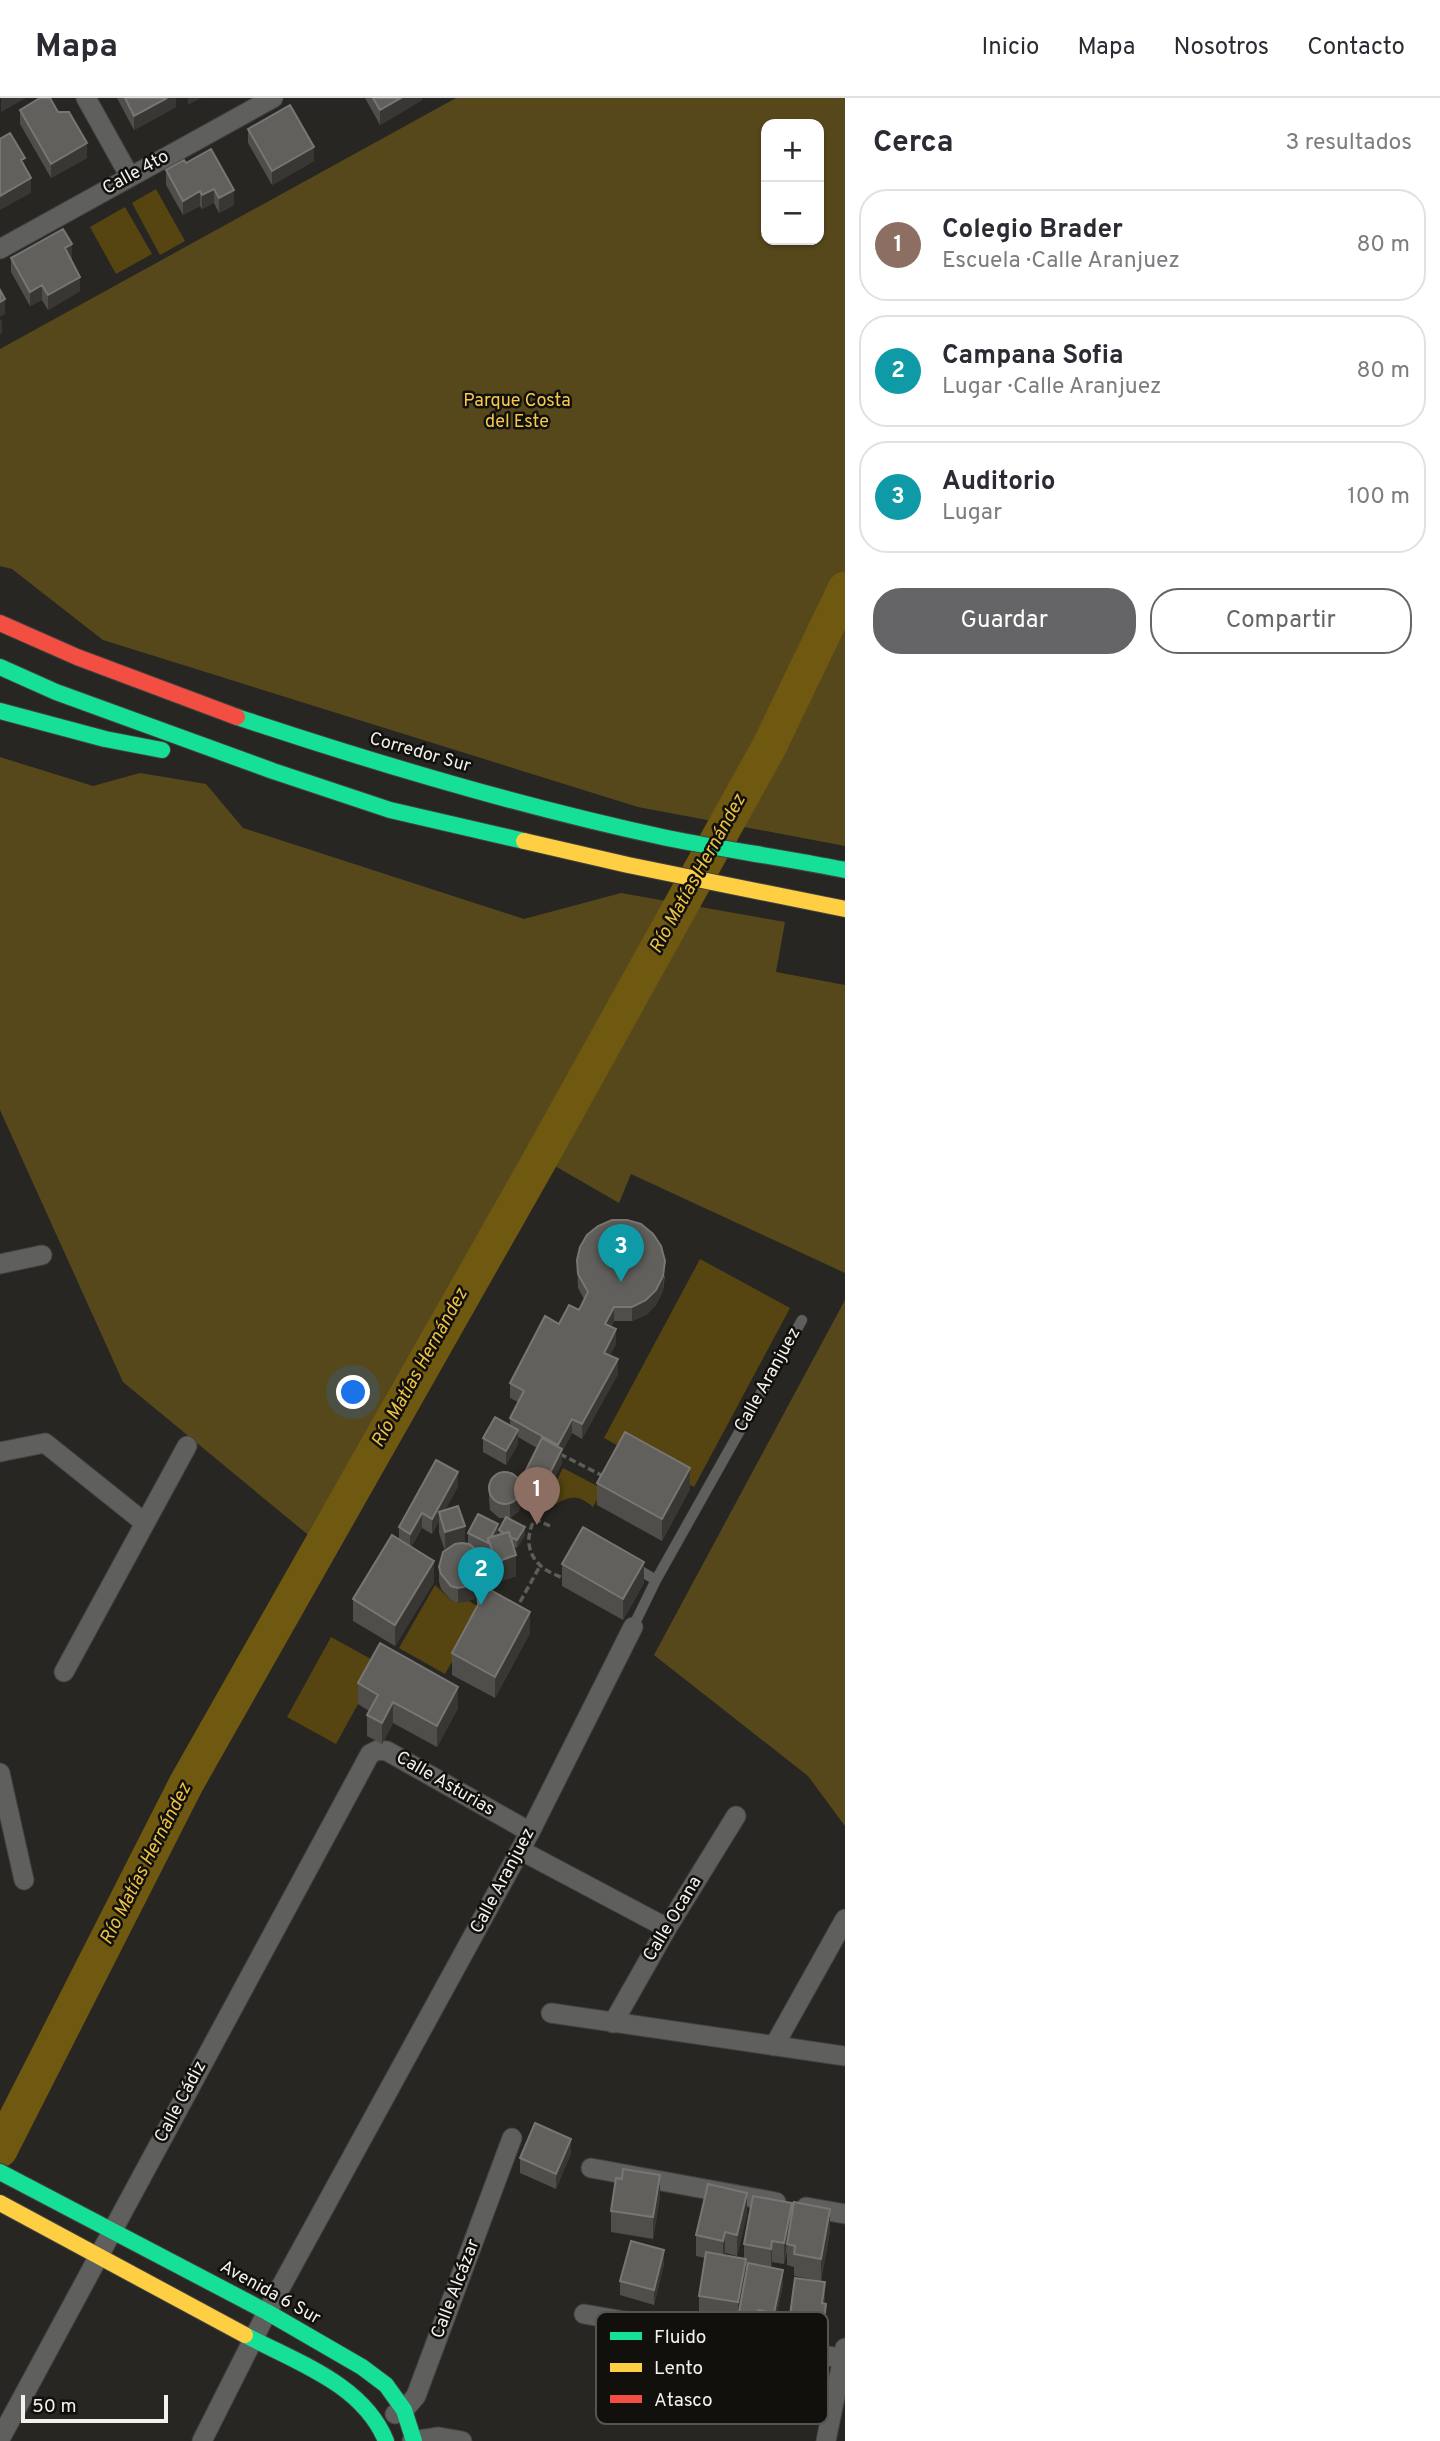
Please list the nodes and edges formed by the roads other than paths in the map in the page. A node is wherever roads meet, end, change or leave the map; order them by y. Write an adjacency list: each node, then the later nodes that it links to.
1 (86, 98): 3 (street)
2 (273, 98): 3 (street, Calle 4to)
3 (130, 177): 4 (street, Calle 4to)
4 (0, 249)
5 (0, 623): 9 (main road, Corredor Sur)
6 (0, 667): 8 (main road)
7 (0, 711): 8 (main road)
8 (273, 771): 10 (main road)
9 (845, 870)
10 (845, 909)
11 (42, 1255): 12 (street)
12 (0, 1264)
13 (802, 1321): 18 (lane, Calle Aranjuez)
14 (187, 1446): 16 (street)
15 (0, 1452): 16 (street)
16 (145, 1523): 20 (street)
17 (621, 1560): 18 (lane)
18 (656, 1580): 19 (lane, Calle Aranjuez)
19 (633, 1627): 24 (street, Calle Aranjuez)
20 (65, 1672)
21 (364, 1765): 24 (street, Calle Asturias); 38 (street, Calle Cádiz)
22 (1, 1777): 26 (street)
23 (736, 1816): 28 (street, Calle Ocana)
24 (530, 1832): 25 (street, Calle Aranjuez)
25 (520, 1850): 28 (street); 40 (street, Calle Aranjuez)
26 (24, 1880)
27 (845, 1919): 31 (street)
28 (667, 1928): 30 (street, Calle Ocana)
29 (551, 2013): 30 (street)
30 (613, 2023): 31 (street)
31 (775, 2046): 32 (street)
32 (845, 2056)
33 (512, 2138): 45 (street, Calle Alcázar)
34 (591, 2168): 37 (street)
35 (0, 2172): 38 (main road, Avenida 6 Sur)
36 (0, 2203): 39 (main road)
37 (845, 2214)
38 (111, 2231): 39 (street, Calle Cádiz); 40 (main road, Avenida 6 Sur)
39 (99, 2255): 43 (main road); 47 (street, Calle Cádiz)
40 (267, 2312): 43 (street, Calle Aranjuez); 45 (main road, Avenida 6 Sur)
41 (584, 2314): 42 (street)
42 (596, 2316)
43 (254, 2339): 46 (main road); 48 (street, Calle Aranjuez)
44 (844, 2355): 52 (street)
45 (404, 2410): 46 (street); 50 (main road, Avenida 6 Sur)
46 (379, 2422): 49 (main road)
47 (0, 2439)
48 (202, 2441)
49 (386, 2441)
50 (413, 2441): 51 (street)
51 (463, 2441)
52 (826, 2441)

